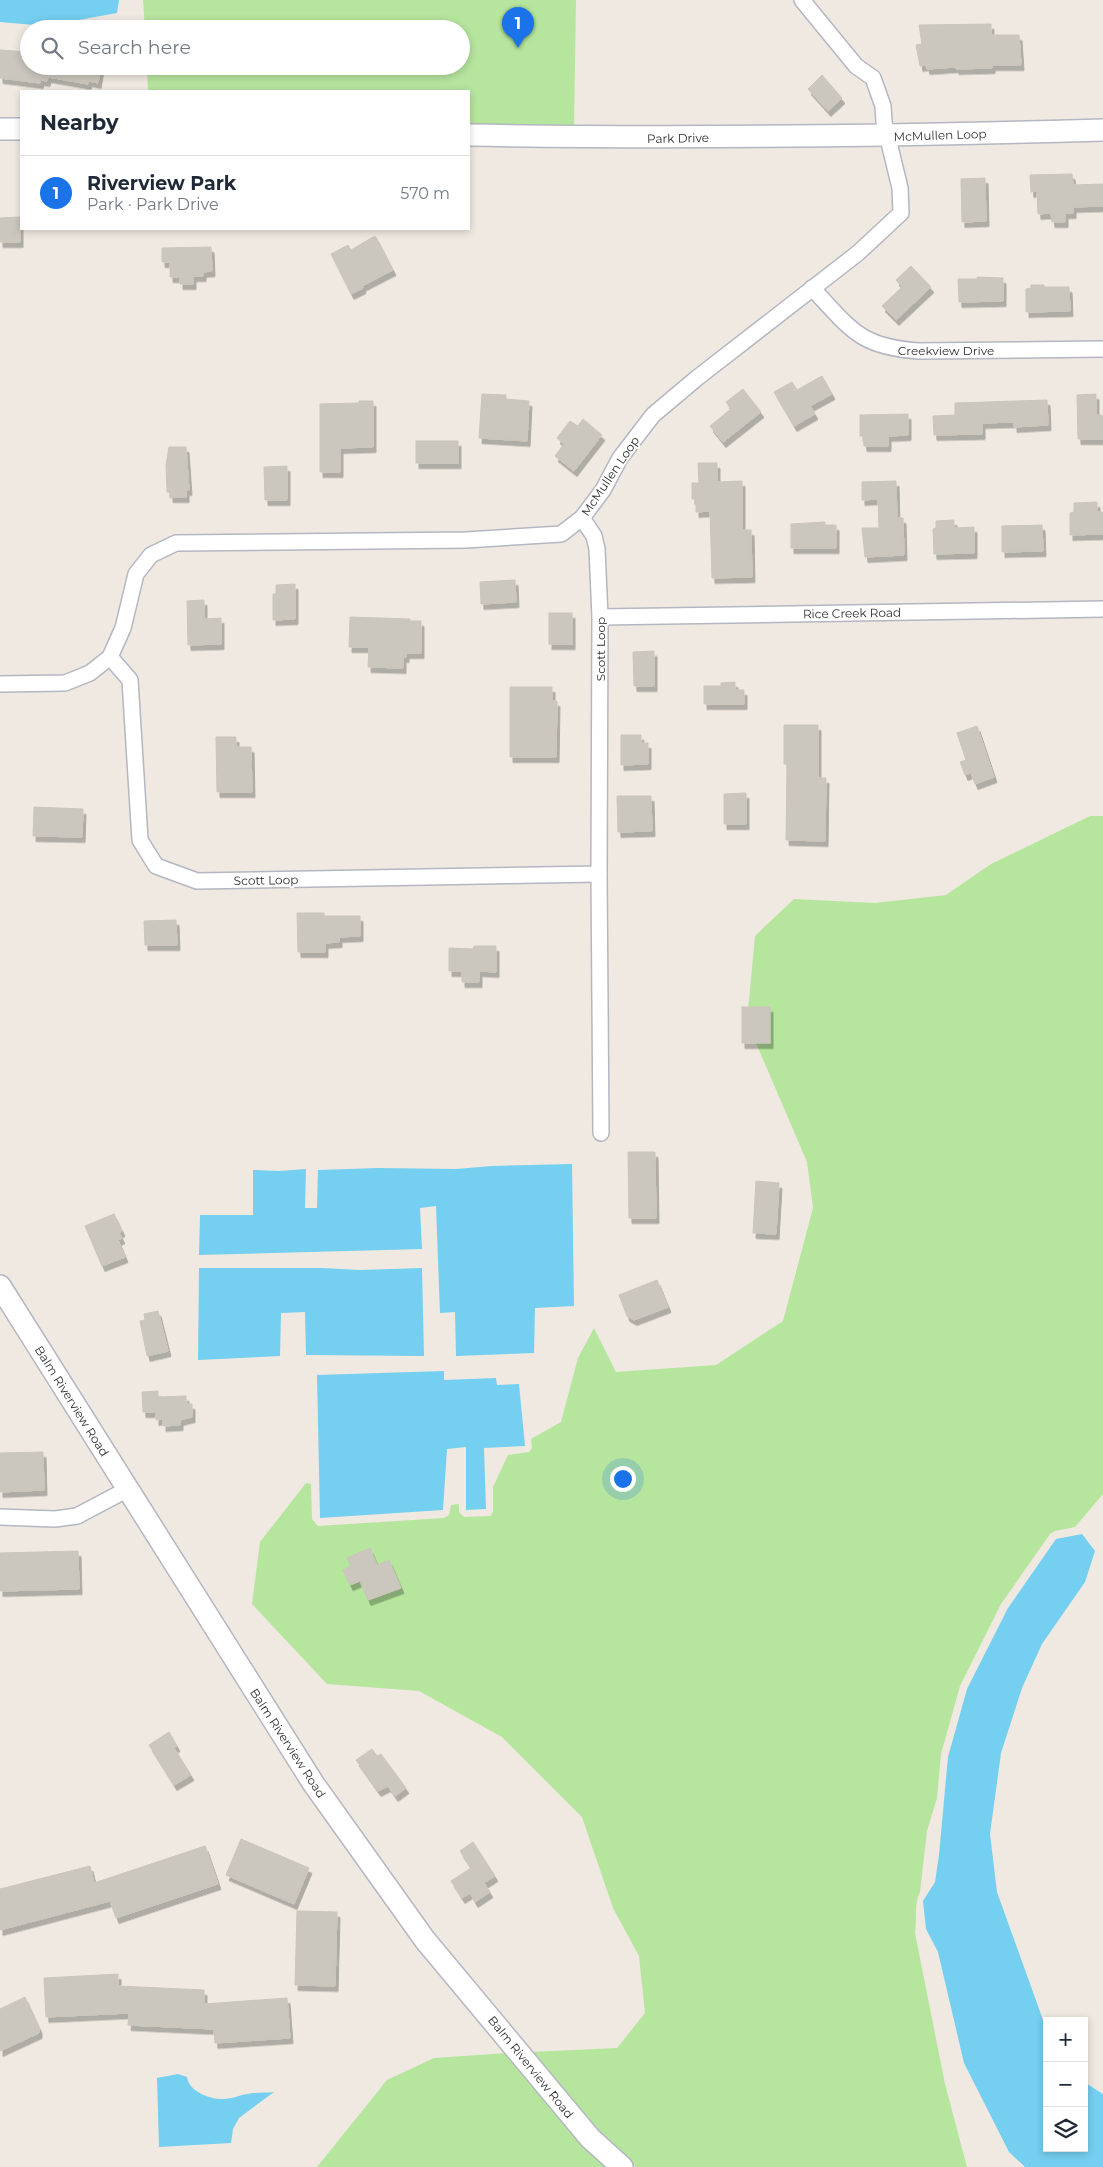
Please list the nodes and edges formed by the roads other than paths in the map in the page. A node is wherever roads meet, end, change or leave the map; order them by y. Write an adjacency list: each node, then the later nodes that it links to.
1 (802, 0): 6 (street)
2 (0, 128): 3 (main road)
3 (20, 129)
4 (1103, 130): 6 (main road, McMullen Loop)
5 (470, 136): 6 (main road, Park Drive)
6 (888, 136): 7 (street, McMullen Loop)
7 (812, 288): 8 (street, Creekview Drive); 9 (street, McMullen Loop)
8 (1103, 349)
9 (582, 518): 11 (street, Scott Loop); 12 (street, McMullen Loop)
10 (1103, 609): 11 (street, Rice Creek Road)
11 (600, 617): 14 (street, Scott Loop)
12 (110, 657): 13 (street, McMullen Loop); 14 (street, Scott Loop)
13 (0, 684)
14 (599, 874): 15 (street, Scott Loop)
15 (601, 1133)
16 (0, 1286): 17 (main road, Balm Riverview Road)
17 (128, 1489): 18 (street); 19 (main road, Balm Riverview Road)
18 (0, 1517)
19 (622, 2167)

